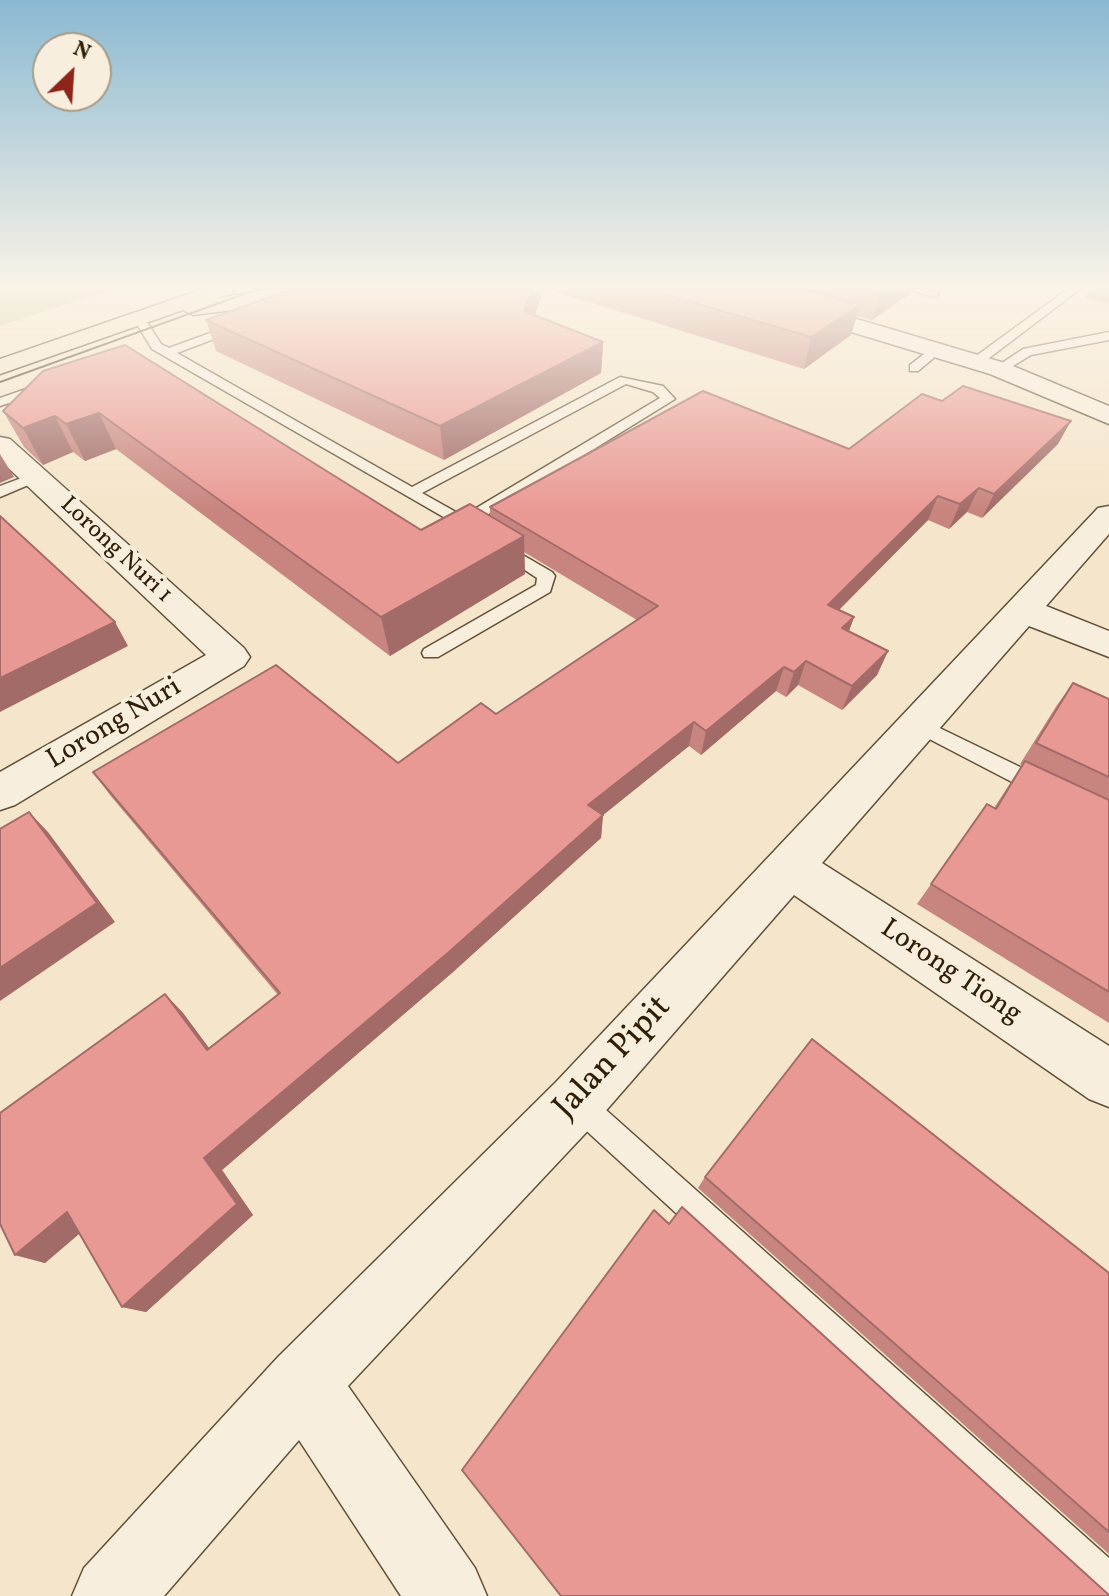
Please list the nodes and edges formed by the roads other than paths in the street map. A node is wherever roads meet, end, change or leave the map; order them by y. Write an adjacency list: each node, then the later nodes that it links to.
1 (180, 363): 14 (lane)
2 (920, 363): 7 (lane)
3 (980, 363): 6 (street)
4 (991, 363): 6 (lane)
5 (995, 363): 6 (lane)
6 (988, 366): 10 (street)
7 (914, 368)
8 (57, 382): 9 (lane)
9 (0, 402)
10 (1109, 416)
11 (0, 445): 12 (street, Lorong Nuri 1)
12 (35, 477): 13 (lane); 20 (street, Lorong Nuri 1)
13 (0, 492)
14 (412, 493): 16 (lane); 16 (lane)
15 (1108, 516): 17 (street, Jalan Pipit)
16 (463, 523): 19 (lane)
17 (1022, 610): 18 (street); 21 (street, Jalan Pipit)
18 (1109, 645)
19 (431, 653)
20 (231, 657): 22 (street, Lorong Nuri)
21 (919, 725): 23 (lane); 24 (street, Jalan Pipit)
22 (7, 789)
23 (1068, 801)
24 (790, 867): 25 (street, Lorong Tiong); 26 (street, Jalan Pipit)
25 (1109, 1079)
26 (576, 1102): 27 (street, Jalan Pipit); 28 (lane)
27 (303, 1382): 29 (street, Jalan Pipit); 30 (street)
28 (1109, 1584)
29 (112, 1596)
30 (447, 1596)

